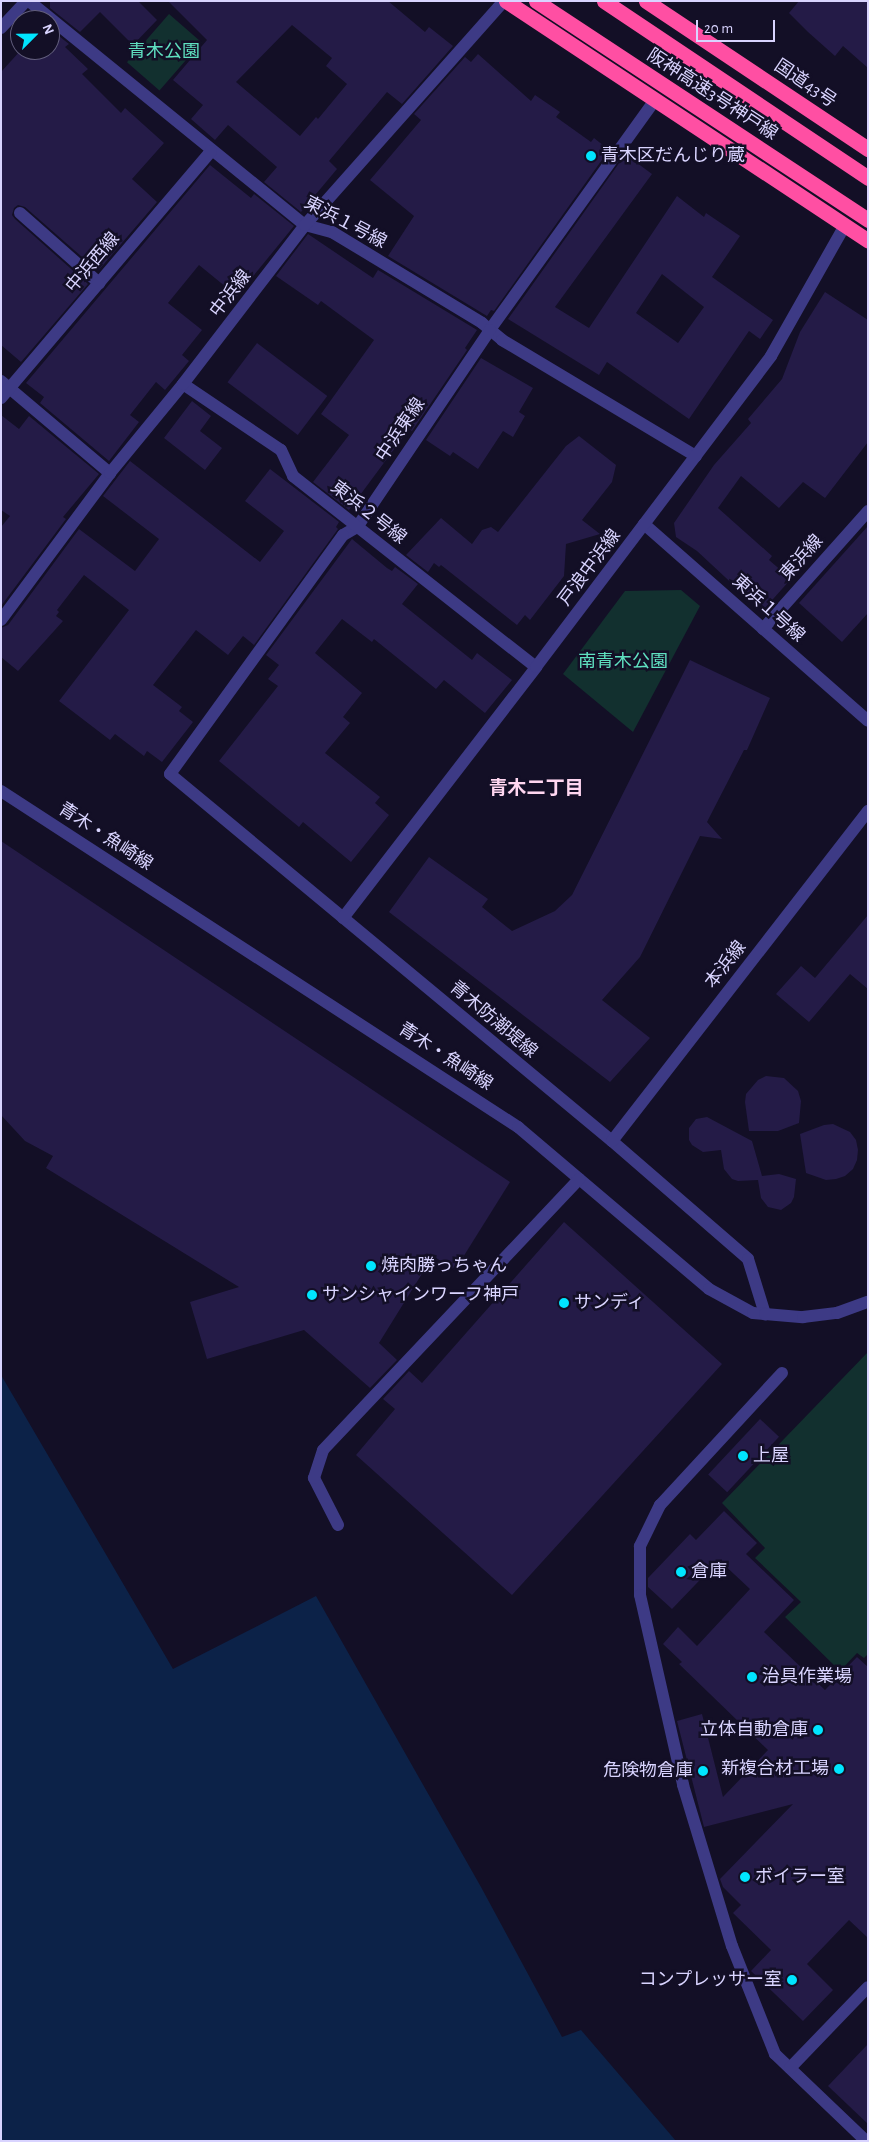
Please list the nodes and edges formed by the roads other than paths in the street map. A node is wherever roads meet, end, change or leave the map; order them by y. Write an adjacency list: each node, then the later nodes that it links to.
1 (28, 1): 6 (street); 9 (street, 東浜１号線)
2 (505, 1): 7 (highway); 15 (street, 中浜線)
3 (536, 1): 11 (highway, 阪神高速3号神戸線)
4 (604, 1): 10 (highway, 阪神高速3号神戸線)
5 (646, 1): 8 (highway, 国道43号)
6 (1, 28)
7 (656, 100): 14 (highway); 19 (street, 中浜東線)
8 (868, 149)
9 (211, 151): 15 (street, 東浜１号線); 18 (street, 中浜西線)
10 (868, 178)
11 (837, 199): 13 (highway, 阪神高速3号神戸線); 16 (highway)
12 (20, 213): 18 (street)
13 (868, 220)
14 (845, 225): 17 (highway); 22 (street, 戸浪中浜線)
15 (305, 226): 19 (street, 東浜１号線); 20 (street, 中浜線)
16 (868, 227)
17 (868, 240)
18 (99, 282): 21 (street, 中浜西線)
19 (490, 330): 22 (street, 東浜１号線); 26 (street, 中浜東線)
20 (183, 384): 23 (street, 中浜線); 26 (street, 東浜２号線)
21 (4, 388): 23 (street)
22 (696, 456): 25 (street, 戸浪中浜線)
23 (110, 473): 27 (street, 中浜線)
24 (868, 511): 28 (street, 東浜線)
25 (644, 524): 28 (street, 東浜１号線); 29 (street, 戸浪中浜線)
26 (357, 527): 29 (street, 東浜２号線); 31 (street, 中浜東線)
27 (2, 616)
28 (763, 629): 30 (street, 東浜１号線)
29 (536, 667): 34 (street, 戸浪中浜線)
30 (868, 721)
31 (170, 774): 34 (street, 青木防潮堤線)
32 (1, 791): 36 (street, 青木・魚崎線)
33 (868, 811): 35 (street, 本浜線)
34 (343, 918): 35 (street, 青木防潮堤線)
35 (612, 1141): 38 (street, 青木防潮堤線)
36 (579, 1179): 38 (street, 青木・魚崎線); 40 (street)
37 (868, 1302): 38 (street, 青木・魚崎線)
38 (765, 1314)
39 (782, 1373): 42 (street)
40 (338, 1525)
41 (868, 1987): 42 (street)
42 (790, 2068): 43 (street)
43 (866, 2141)

